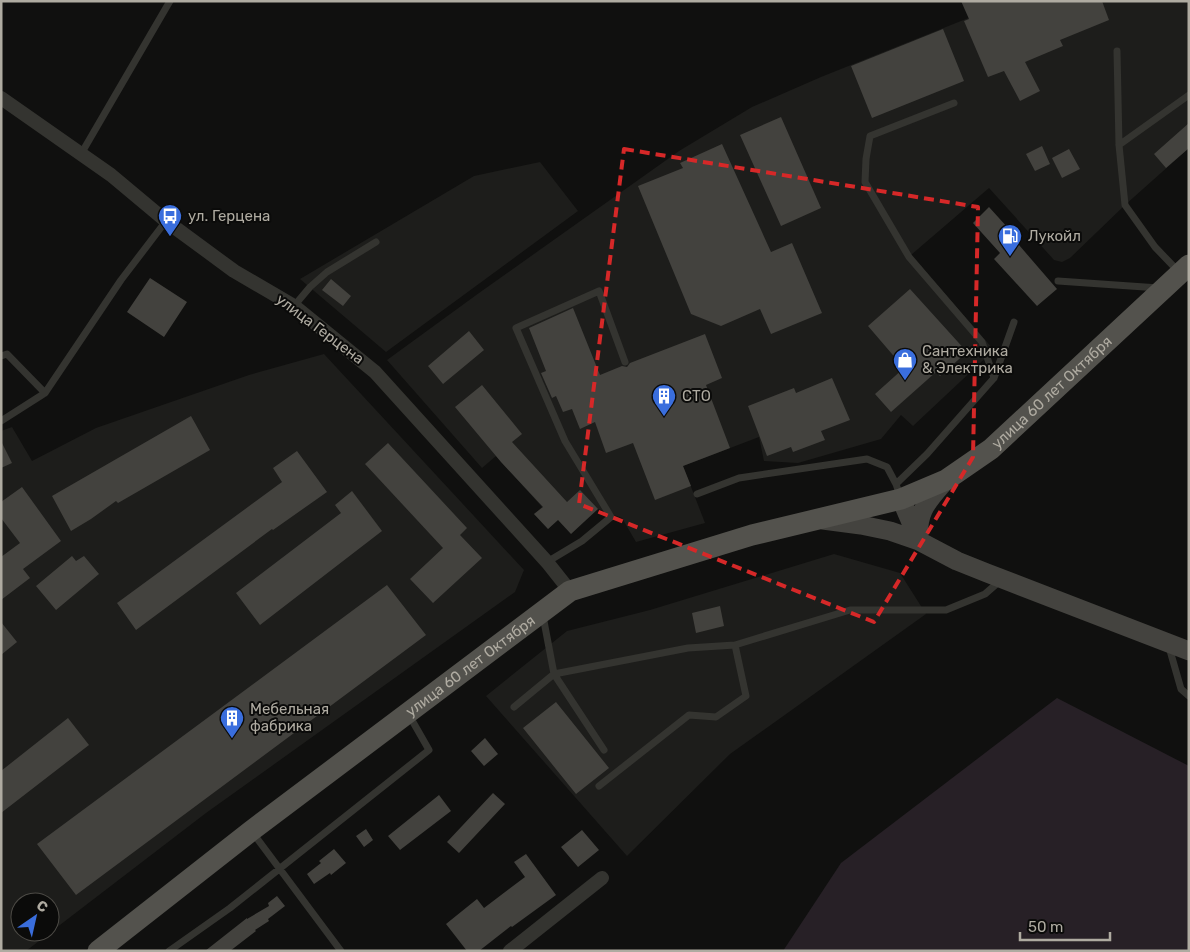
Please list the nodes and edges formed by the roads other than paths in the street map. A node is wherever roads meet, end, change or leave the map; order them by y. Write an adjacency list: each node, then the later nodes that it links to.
1 (170, 1): 7 (lane)
2 (1118, 51): 6 (lane)
3 (1189, 95): 6 (lane)
4 (1, 98): 7 (street, улица Герцена)
5 (954, 103): 17 (lane)
6 (1119, 145): 10 (lane)
7 (81, 154): 8 (street, улица Герцена)
8 (166, 221): 13 (street, улица Герцена); 18 (lane)
9 (376, 242): 13 (lane)
10 (1185, 269): 12 (main road, улица 60 лет Октября)
11 (1058, 281): 12 (lane)
12 (1164, 288): 20 (main road, улица 60 лет Октября)
13 (294, 306): 25 (street, улица Герцена)
14 (1014, 322): 17 (lane)
15 (1, 356): 18 (lane)
16 (625, 362): 25 (lane)
17 (994, 378): 21 (lane)
18 (45, 393): 19 (lane)
19 (1, 421)
20 (946, 480): 21 (main road, улица 60 лет Октября); 24 (street)
21 (899, 491): 22 (lane); 23 (main road, улица 60 лет Октября); 24 (street)
22 (697, 494)
23 (815, 520): 24 (street); 27 (main road, улица 60 лет Октября)
24 (919, 541): 26 (street)
25 (547, 562): 27 (street, улица Герцена)
26 (1002, 579): 29 (street); 30 (lane)
27 (570, 591): 28 (main road, улица 60 лет Октября)
28 (542, 612): 32 (lane); 35 (main road, улица 60 лет Октября)
29 (1167, 642): 31 (street); 33 (lane)
30 (735, 645): 32 (lane); 37 (lane)
31 (1189, 651)
32 (554, 674): 34 (lane); 36 (lane)
33 (1189, 696)
34 (514, 707)
35 (408, 713): 38 (main road, улица 60 лет Октября); 39 (lane)
36 (604, 750)
37 (599, 786)
38 (251, 831): 39 (lane); 41 (main road, улица 60 лет Октября)
39 (278, 869): 42 (lane); 43 (lane)
40 (602, 878): 44 (street)
41 (98, 951)
42 (170, 951)
43 (340, 951)
44 (510, 951)

